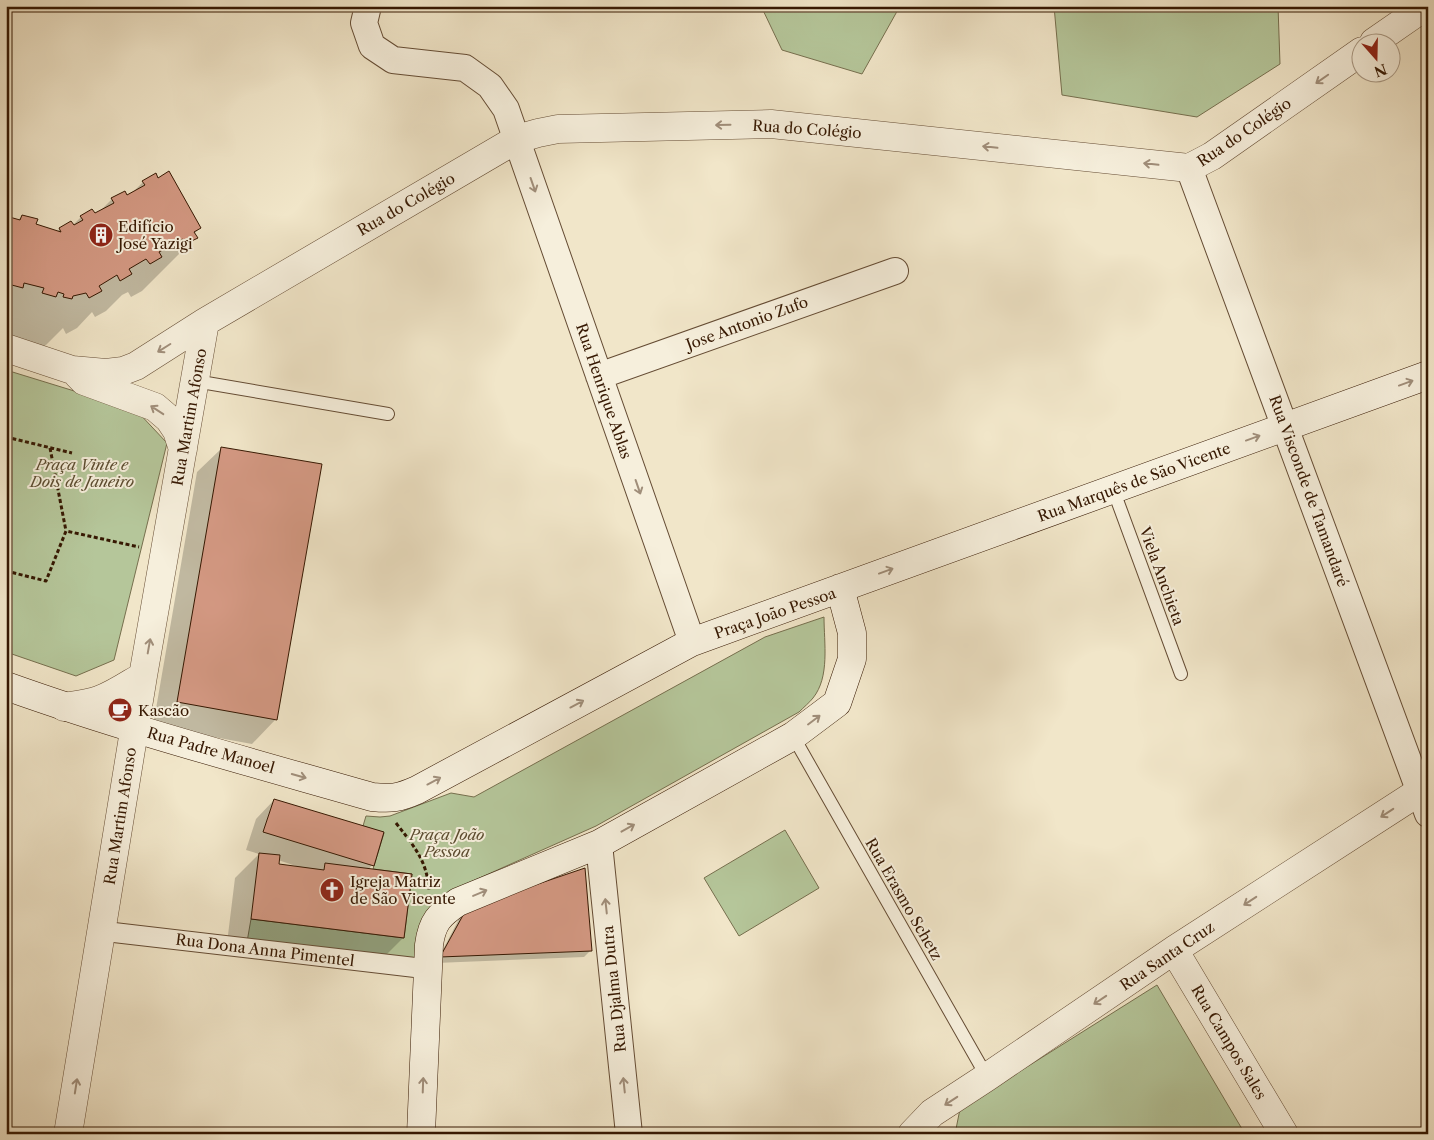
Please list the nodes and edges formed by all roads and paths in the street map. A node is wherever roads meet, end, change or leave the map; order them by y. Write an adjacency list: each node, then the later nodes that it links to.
1 (368, 6): 5 (street, Rua Henrique Ablas)
2 (1426, 6): 3 (street)
3 (1388, 32)
4 (1352, 58): 6 (street, Rua do Colégio, one-way to 6)
5 (517, 139): 6 (street, Rua do Colégio, one-way to 5); 8 (street, Rua do Colégio); 12 (street, Rua Henrique Ablas, one-way to 12)
6 (1189, 168): 15 (street, Rua Visconde de Tamandaré)
7 (895, 271): 12 (street, Jose Antonio Zufo)
8 (205, 322): 10 (street, one-way to 10); 13 (street, Rua Martim Afonso)
9 (6, 348): 10 (street)
10 (72, 370): 18 (street, one-way to 10)
11 (1428, 375): 15 (street, Rua Marquês de São Vicente, one-way to 11)
12 (599, 376): 25 (street, Rua Henrique Ablas, one-way to 25)
13 (195, 381): 14 (lane); 18 (street, Rua Martim Afonso)
14 (388, 414)
15 (1285, 427): 20 (street, Rua Marquês de São Vicente, one-way to 15); 32 (street, Rua Visconde de Tamandaré)
16 (6, 437): 17 (path)
17 (50, 448): 19 (path); 21 (path)
18 (183, 449): 22 (street, Rua Martim Afonso)
19 (72, 452)
20 (1113, 489): 24 (street, Rua Marquês de São Vicente, one-way to 20); 26 (lane, Viela Anchieta)
21 (66, 531): 22 (path); 23 (path)
22 (164, 553): 27 (street, Rua Martim Afonso, one-way to 22)
23 (6, 572)
24 (840, 588): 25 (street, Praça João Pessoa); 31 (street, Praça João Pessoa, one-way to 24)
25 (692, 642): 33 (street, Praça João Pessoa, one-way to 25)
26 (1181, 674)
27 (144, 676): 29 (street); 30 (street, Rua Martim Afonso)
28 (6, 686): 29 (street, Rua Padre Manoel)
29 (64, 707): 30 (street, Rua Padre Manoel)
30 (135, 728): 33 (street, Rua Padre Manoel, one-way to 33); 36 (street, Rua Martim Afonso)
31 (793, 736): 34 (street, Praça João Pessoa, one-way to 31); 39 (lane, Rua Erasmo Schetz)
32 (1425, 797): 37 (street, Rua Santa Cruz, one-way to 37)
33 (389, 799): 35 (path)
34 (600, 844): 35 (street, Praça João Pessoa, one-way to 34); 42 (street, Rua Djalma Dutra, one-way to 34)
35 (438, 918): 38 (street)
36 (101, 931): 38 (street, Rua Dona Anna Pimentel); 40 (street, Rua Martim Afonso, one-way to 36)
37 (1174, 950): 39 (street, Rua Santa Cruz, one-way to 39); 44 (street, Rua Campos Sales)
38 (428, 969): 41 (street, one-way to 38)
39 (987, 1077): 43 (street, Rua Santa Cruz, one-way to 43)
40 (68, 1134)
41 (421, 1134)
42 (629, 1134)
43 (912, 1134)
44 (1284, 1134)

